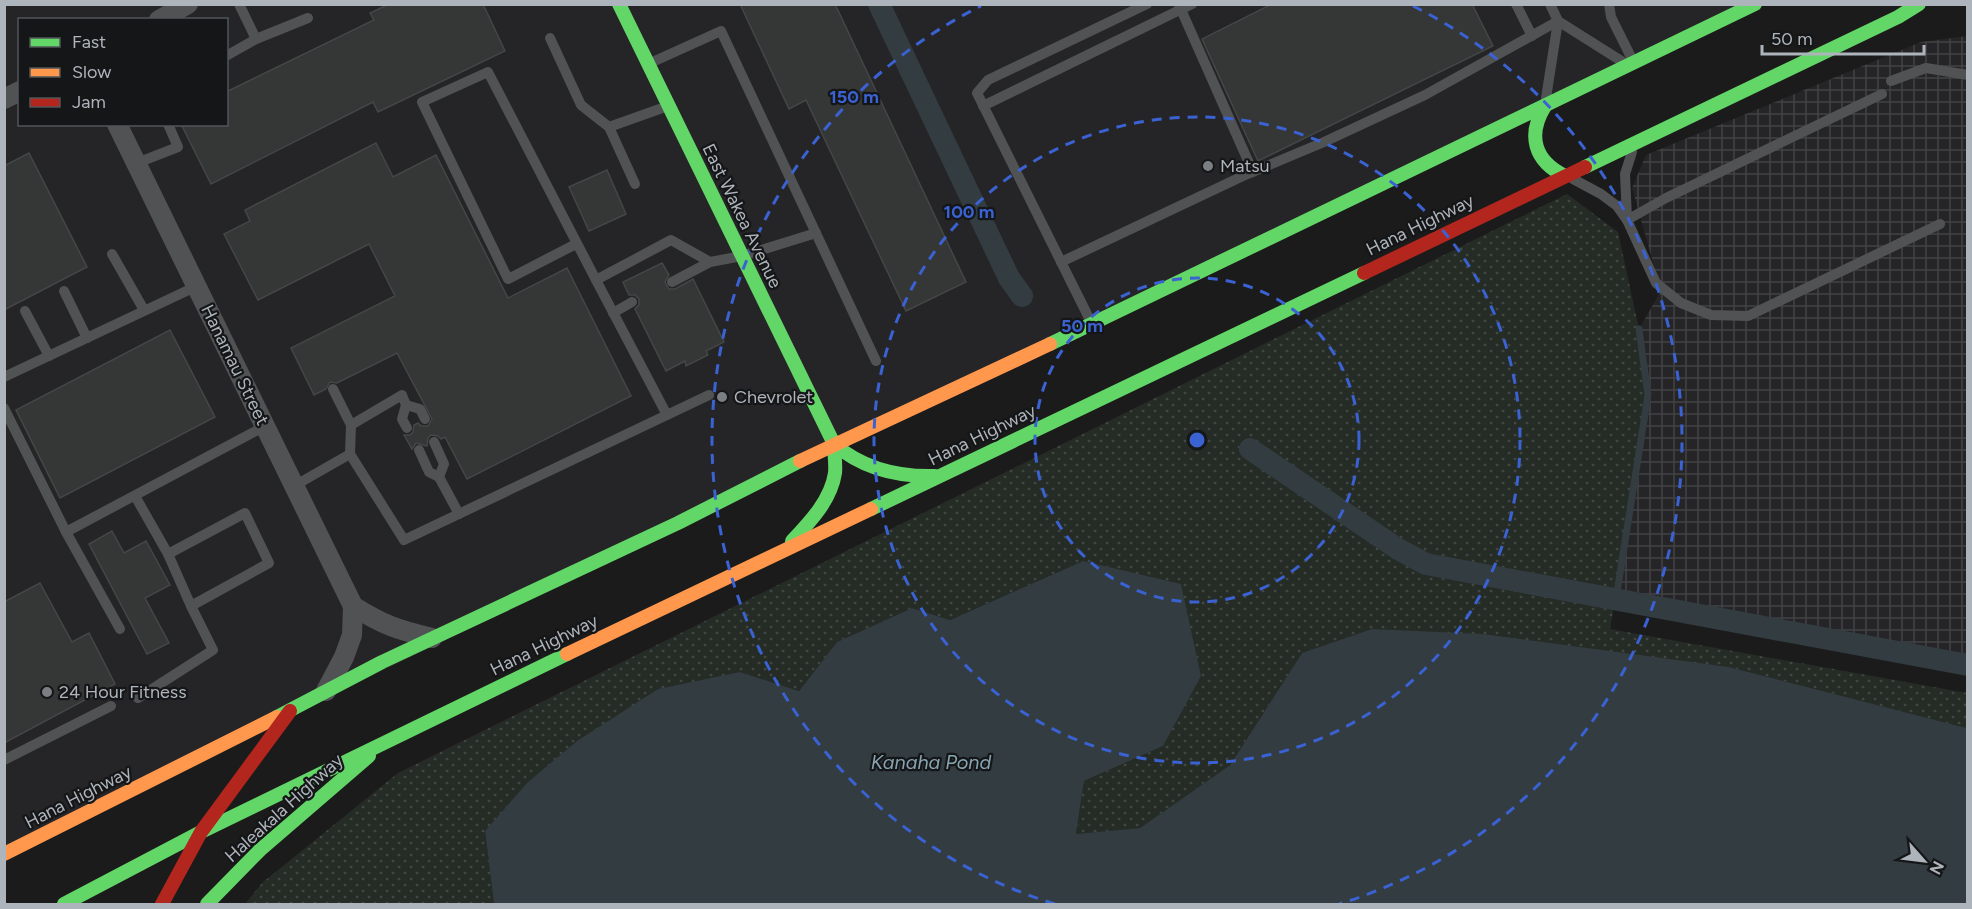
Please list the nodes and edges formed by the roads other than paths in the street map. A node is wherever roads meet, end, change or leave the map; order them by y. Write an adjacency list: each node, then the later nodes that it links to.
1 (188, 4): 13 (street)
2 (239, 4): 18 (lane)
3 (619, 4): 20 (main road, East Wakea Avenue)
4 (1147, 4): 28 (lane)
5 (1192, 4): 11 (lane)
6 (1516, 4): 16 (lane)
7 (1550, 4): 15 (lane)
8 (1609, 4): 21 (lane)
9 (1755, 4): 21 (main road, Hana Highway)
10 (1919, 4): 12 (main road, Hana Highway)
11 (1180, 7): 28 (lane); 35 (lane)
12 (1900, 11): 33 (main road, Hana Highway)
13 (163, 18)
14 (308, 18): 18 (lane)
15 (1558, 21): 16 (lane); 21 (lane); 29 (lane)
16 (1532, 36): 35 (lane)
17 (549, 38): 32 (lane)
18 (256, 39): 19 (lane)
19 (228, 55)
20 (648, 64): 27 (main road, East Wakea Avenue); 40 (lane)
21 (1631, 64): 29 (main road, Hana Highway)
22 (1968, 75): 23 (lane)
23 (1891, 81)
24 (18, 92): 26 (street)
25 (1882, 94): 38 (lane)
26 (4, 99)
27 (668, 106): 32 (lane); 43 (main road, East Wakea Avenue)
28 (983, 106): 45 (lane)
29 (1545, 106): 36 (main road); 54 (main road, Hana Highway)
30 (118, 126): 34 (street, Hanamau Street)
31 (169, 126): 34 (lane)
32 (609, 126): 37 (lane)
33 (1639, 140): 36 (main road, Hana Highway); 38 (lane)
34 (136, 163): 48 (street, Hanamau Street)
35 (1253, 172): 45 (lane)
36 (1565, 176): 38 (lane); 72 (main road, Hana Highway)
37 (635, 184)
38 (1627, 220): 39 (lane)
39 (1940, 224)
40 (816, 233): 43 (lane); 57 (lane)
41 (576, 244): 41 (lane); 46 (lane)
42 (112, 254): 51 (lane)
43 (742, 256): 44 (lane); 69 (main road, East Wakea Avenue)
44 (710, 262): 46 (lane); 47 (lane)
45 (1061, 262): 54 (lane)
46 (596, 280): 53 (lane)
47 (672, 282)
48 (196, 286): 51 (lane); 66 (street, Hanamau Street)
49 (64, 291): 55 (lane)
50 (632, 302): 53 (lane)
51 (144, 310): 55 (lane)
52 (25, 311): 56 (lane)
53 (613, 313): 63 (lane)
54 (1091, 323): 69 (main road, Hana Highway)
55 (87, 338): 56 (lane)
56 (49, 356): 58 (lane)
57 (876, 361)
58 (4, 377)
59 (333, 389): 65 (lane)
60 (709, 395): 63 (lane)
61 (406, 405): 64 (lane); 65 (lane); 67 (lane)
62 (4, 408): 77 (lane)
63 (667, 415): 76 (lane)
64 (425, 419)
65 (351, 425): 71 (lane)
66 (265, 426): 74 (street, Hanamau Street); 75 (lane)
67 (407, 428)
68 (434, 442): 73 (lane)
69 (834, 444): 72 (main road); 78 (main road); 83 (main road, Hana Highway)
70 (419, 450): 73 (lane)
71 (350, 454): 74 (lane); 76 (lane)
72 (939, 476): 78 (main road, Hana Highway)
73 (439, 477): 76 (lane)
74 (294, 486): 81 (street, Hanamau Street)
75 (135, 496): 77 (lane); 79 (lane)
76 (459, 514)
77 (66, 532): 82 (lane)
78 (778, 553): 88 (main road, Hana Highway)
79 (168, 554): 80 (lane); 80 (lane)
80 (191, 606): 85 (lane)
81 (353, 606): 83 (street); 84 (street, Hanamau Street)
82 (120, 629)
83 (432, 638): 84 (main road, Hana Highway)
84 (325, 693): 87 (main road, Hana Highway)
85 (138, 698)
86 (111, 706): 89 (lane)
87 (290, 711): 90 (main road, Haleakala Highway); 91 (main road, Hana Highway)
88 (386, 741): 90 (main road, Hana Highway); 94 (main road, Haleakala Highway)
89 (4, 760)
90 (201, 832): 92 (main road, Hana Highway); 93 (main road, Haleakala Highway)
91 (4, 854)
92 (64, 904)
93 (162, 904)
94 (207, 904)

